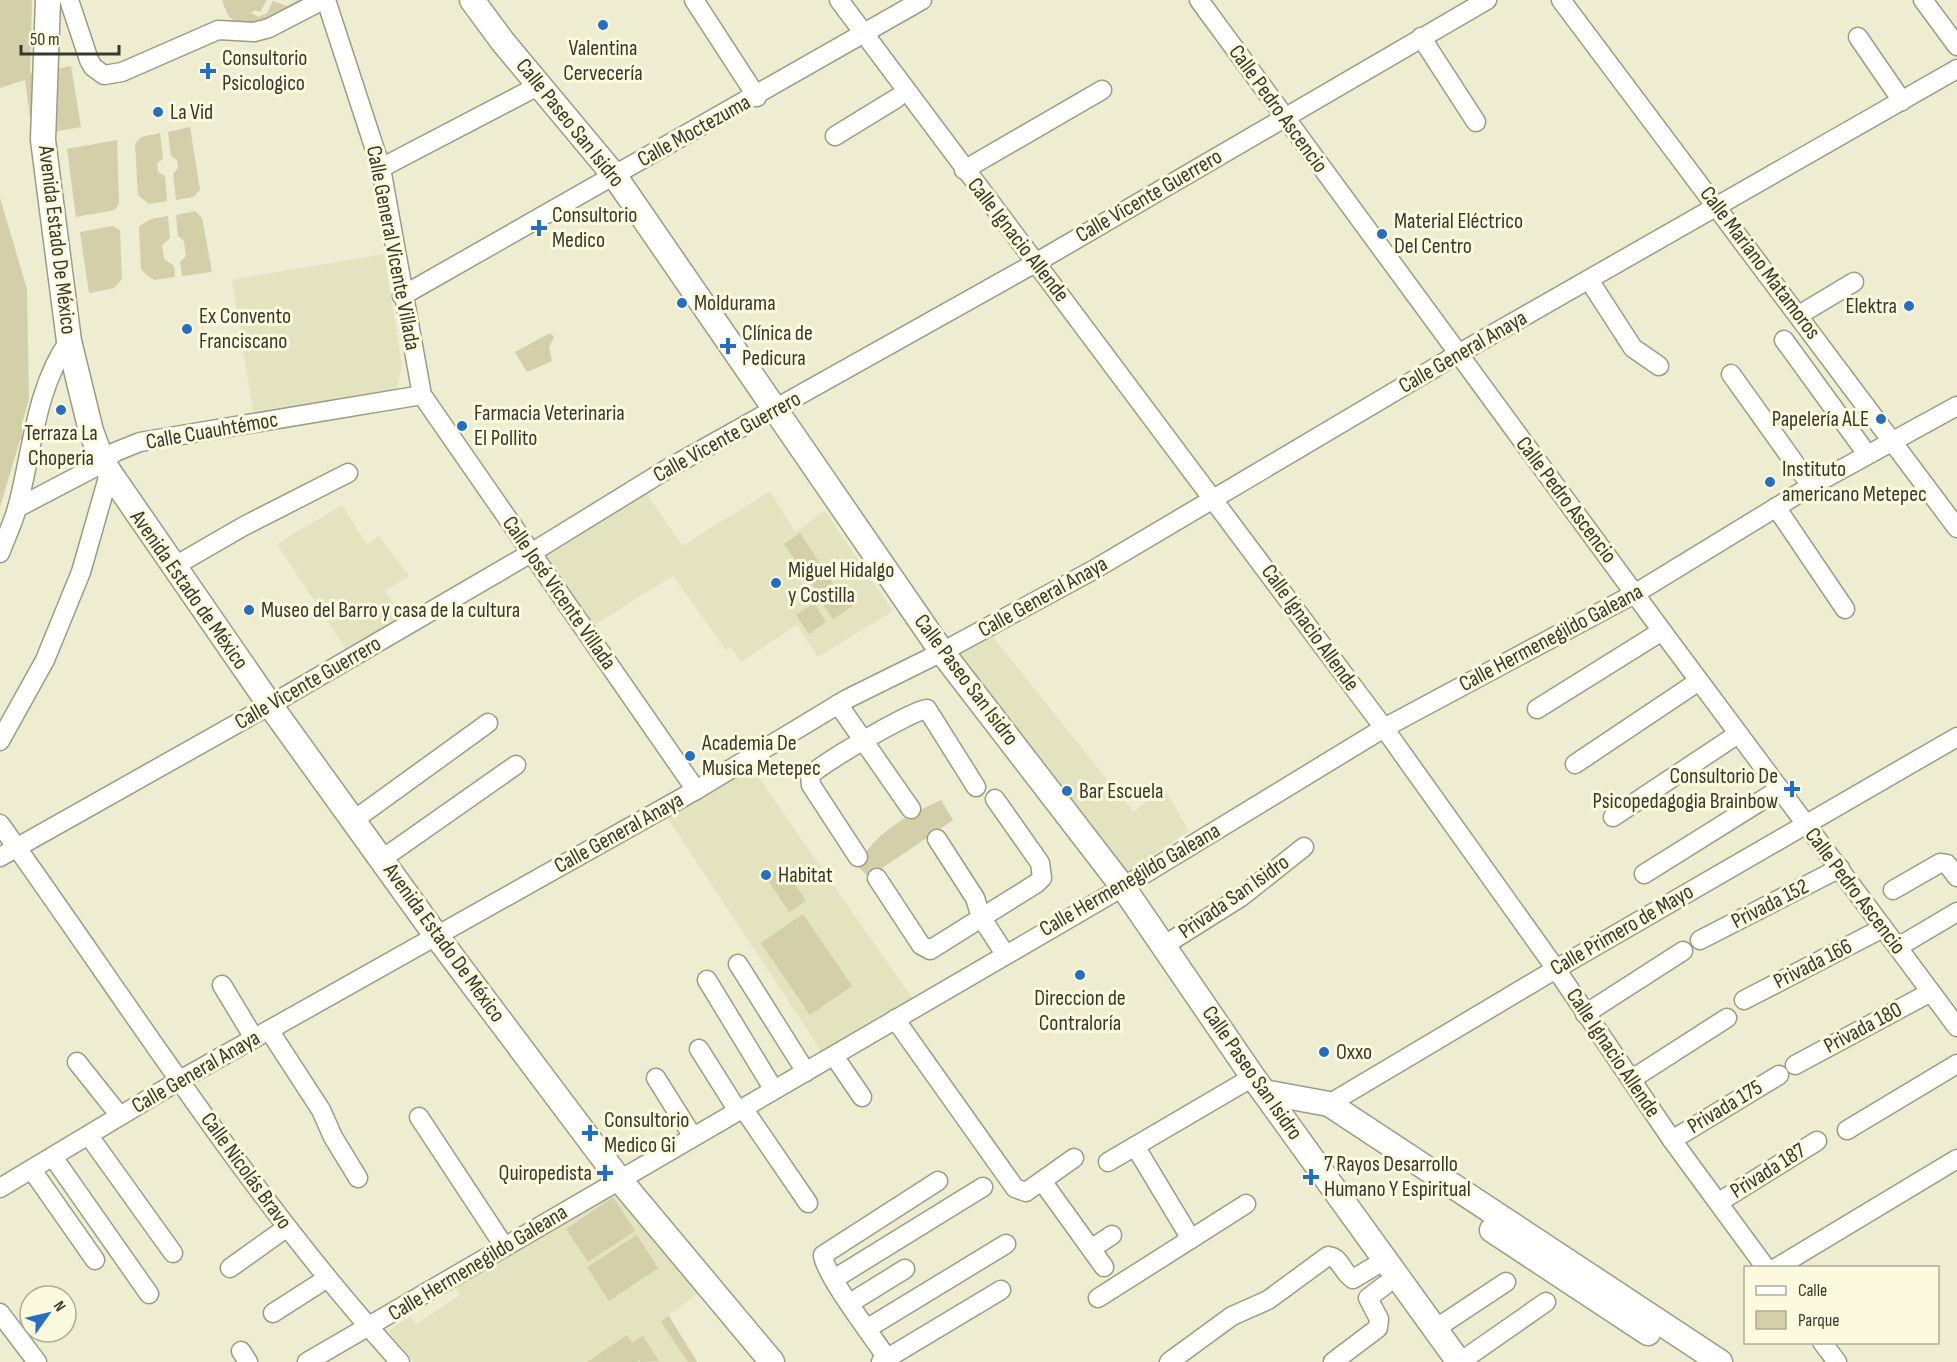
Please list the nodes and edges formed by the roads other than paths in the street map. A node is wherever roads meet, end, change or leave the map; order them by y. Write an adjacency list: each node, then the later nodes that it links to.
1 (48, 0): 35 (main road, Avenida Estado De México)
2 (69, 0): 3 (street)
3 (325, 0): 25 (street, Calle General Vicente Villada)
4 (472, 0): 17 (main road, Calle Paseo San Isidro)
5 (694, 0): 19 (street)
6 (839, 0): 12 (street, Calle Ignacio Allende)
7 (921, 0): 12 (street, Calle Moctezuma)
8 (1198, 0): 22 (street, Calle Pedro Ascencio)
9 (1487, 0): 13 (street, Calle Vicente Guerrero)
10 (1561, 0): 28 (street, Calle Mariano Matamoros)
11 (1923, 0): 15 (street)
12 (864, 34): 19 (street, Calle Moctezuma); 26 (street, Calle Ignacio Allende)
13 (1421, 37): 22 (street, Calle Vicente Guerrero); 23 (street)
14 (1858, 37): 21 (street)
15 (1957, 46)
16 (1957, 69): 21 (street, Calle General Anaya)
17 (540, 85): 25 (street); 27 (main road, Calle Paseo San Isidro)
18 (1102, 90): 26 (street)
19 (757, 97): 27 (street, Calle Moctezuma)
20 (897, 98): 24 (street)
21 (1902, 101): 28 (street, Calle General Anaya)
22 (1284, 117): 29 (street, Calle Vicente Guerrero); 36 (street, Calle Pedro Ascencio)
23 (1476, 122)
24 (835, 136)
25 (381, 168): 32 (street, Calle General Vicente Villada)
26 (964, 170): 29 (street, Calle Ignacio Allende)
27 (614, 175): 32 (street, Calle Moctezuma); 41 (main road, Calle Paseo San Isidro)
28 (1719, 207): 30 (street, Calle General Anaya); 33 (street, Calle Mariano Matamoros)
29 (1037, 262): 41 (street, Calle Vicente Guerrero); 47 (street, Calle Ignacio Allende)
30 (1589, 280): 36 (street, Calle General Anaya); 37 (street)
31 (1854, 282): 33 (street)
32 (402, 296): 39 (street, Calle General Vicente Villada)
33 (1799, 315): 42 (street, Calle Mariano Matamoros)
34 (1784, 340): 43 (street)
35 (69, 341): 44 (main road, Avenida Estado De México); 49 (street)
36 (1458, 354): 47 (street, Calle General Anaya); 54 (street, Calle Pedro Ascencio)
37 (1659, 366)
38 (1731, 374): 46 (street)
39 (422, 395): 44 (street, Calle Cuauhtémoc); 52 (street, Calle José Vicente Villada)
40 (1957, 406): 42 (street, Calle Hermenegildo Galeana)
41 (776, 410): 52 (street, Calle Vicente Guerrero); 57 (main road, Calle Paseo San Isidro)
42 (1891, 440): 43 (street, Calle Hermenegildo Galeana); 50 (street, Calle Mariano Matamoros)
43 (1867, 454): 46 (street, Calle Hermenegildo Galeana)
44 (106, 469): 49 (street, Calle Cuauhtémoc); 53 (main road, Avenida Estado de México); 66 (street)
45 (348, 473): 53 (street)
46 (1811, 486): 48 (street, Calle Hermenegildo Galeana)
47 (1215, 500): 57 (street, Calle General Anaya); 63 (street, Calle Ignacio Allende)
48 (1776, 507): 54 (street, Calle Hermenegildo Galeana); 55 (street)
49 (17, 508): 51 (street)
50 (1957, 528)
51 (0, 553)
52 (531, 553): 60 (street, Calle Vicente Guerrero); 72 (street, Calle José Vicente Villada)
53 (173, 567): 60 (main road, Avenida Estado de México)
54 (1636, 593): 56 (street, Calle Pedro Ascencio); 63 (street, Calle Hermenegildo Galeana)
55 (1845, 609)
56 (1662, 631): 58 (street, Calle Pedro Ascencio); 61 (street)
57 (942, 652): 59 (street, Calle General Anaya); 89 (main road, Calle Paseo San Isidro)
58 (1699, 681): 64 (street, Calle Pedro Ascencio); 68 (street)
59 (843, 701): 67 (street); 72 (street, Calle General Anaya)
60 (270, 705): 76 (main road, Avenida Estado De México); 81 (street, Calle Vicente Guerrero)
61 (1537, 709)
62 (488, 723): 76 (street)
63 (1384, 728): 89 (street, Calle Hermenegildo Galeana); 101 (street, Calle Ignacio Allende)
64 (1738, 734): 71 (street, Calle Pedro Ascencio); 75 (street)
65 (1957, 737): 78 (street, Calle Primero de Mayo)
66 (0, 741)
67 (870, 744): 70 (street); 74 (street); 83 (street)
68 (1575, 764)
69 (516, 765): 84 (street)
70 (976, 787)
71 (1780, 789): 78 (street, Calle Pedro Ascencio); 86 (street)
72 (696, 790): 94 (street, Calle General Anaya)
73 (995, 799): 92 (street)
74 (911, 809)
75 (1613, 817)
76 (354, 820): 84 (main road, Avenida Estado De México)
77 (0, 824): 81 (street, Calle Nicolás Bravo)
78 (1805, 824): 85 (street, Calle Pedro Ascencio); 101 (street, Calle Primero de Mayo)
79 (937, 839): 92 (street)
80 (1304, 847): 96 (street, Privada San Isidro)
81 (17, 848): 82 (street, Calle Vicente Guerrero); 120 (street, Calle Nicolás Bravo)
82 (0, 857)
83 (858, 857)
84 (382, 860): 94 (main road, Avenida Estado De México)
85 (1840, 868): 93 (street, Calle Pedro Ascencio); 95 (street, Privada 152)
86 (1644, 874)
87 (1957, 877): 90 (street)
88 (877, 878): 92 (street)
89 (1123, 887): 96 (main road, Calle Paseo San Isidro); 98 (street, Calle Hermenegildo Galeana)
90 (1893, 890)
91 (1957, 912): 97 (street)
92 (985, 914): 98 (street)
93 (1883, 928): 97 (street, Calle Pedro Ascencio); 105 (street, Privada 166)
94 (435, 934): 110 (street, Calle General Anaya); 141 (main road, Avenida Estado De México)
95 (1700, 940)
96 (1163, 946): 121 (main road, Calle Paseo San Isidro)
97 (1898, 947): 104 (street, Calle Pedro Ascencio)
98 (1010, 951): 108 (street, Calle Hermenegildo Galeana)
99 (1683, 951): 106 (street)
100 (738, 964): 116 (street)
101 (1556, 969): 106 (street, Calle Ignacio Allende); 124 (street, Calle Primero de Mayo)
102 (707, 980): 122 (street)
103 (222, 985): 110 (street)
104 (1930, 992): 109 (street, Calle Pedro Ascencio); 115 (street, Privada 180)
105 (1744, 1000)
106 (1585, 1014): 119 (street, Calle Ignacio Allende)
107 (1727, 1018): 119 (street)
108 (895, 1019): 112 (street, Calle Hermenegildo Galeana); 143 (street)
109 (1957, 1028)
110 (262, 1034): 120 (street, Calle General Anaya); 140 (street)
111 (699, 1049): 125 (street)
112 (834, 1056): 116 (street, Calle Hermenegildo Galeana); 123 (street)
113 (77, 1062): 126 (street)
114 (1957, 1064): 129 (street)
115 (1795, 1065)
116 (806, 1072): 122 (street, Calle Hermenegildo Galeana)
117 (1779, 1075): 132 (street, Privada 175)
118 (656, 1078): 131 (street)
119 (1632, 1079): 132 (street, Calle Ignacio Allende)
120 (180, 1080): 126 (street, Calle General Anaya); 149 (street, Calle Nicolás Bravo)
121 (1258, 1084): 124 (main road); 128 (main road, Calle Paseo San Isidro); 134 (street)
122 (774, 1090): 125 (street, Calle Hermenegildo Galeana)
123 (862, 1096)
124 (1322, 1108): 128 (main road, Calle Primero de Mayo); 185 (main road); 186 (main road)
125 (740, 1110): 131 (street, Calle Hermenegildo Galeana); 147 (street)
126 (120, 1116): 130 (street, Calle General Anaya)
127 (419, 1117): 153 (street)
128 (1291, 1129): 161 (main road, Calle Paseo San Isidro)
129 (1847, 1130)
130 (89, 1136): 135 (street, Calle General Anaya); 155 (street)
131 (693, 1137): 141 (street, Calle Hermenegildo Galeana)
132 (1672, 1140): 146 (street, Calle Ignacio Allende)
133 (1817, 1141): 146 (street, Privada 187)
134 (1135, 1146): 138 (street); 151 (street)
135 (53, 1157): 139 (street, Calle General Anaya); 167 (street)
136 (1074, 1158): 143 (street)
137 (1957, 1159): 158 (street)
138 (1108, 1162)
139 (32, 1170): 145 (street, Calle General Anaya); 156 (street)
140 (358, 1178)
141 (620, 1179): 153 (street, Calle Hermenegildo Galeana); 181 (main road)
142 (938, 1181): 164 (street)
143 (1042, 1181): 154 (street)
144 (983, 1187): 164 (street)
145 (0, 1188)
146 (1719, 1202): 157 (street, Calle Ignacio Allende)
147 (808, 1203)
148 (1246, 1204): 151 (street)
149 (286, 1228): 160 (street); 163 (street, Calle Nicolás Bravo)
150 (1112, 1235): 154 (street)
151 (1191, 1239): 168 (street)
152 (1006, 1244): 174 (street)
153 (504, 1246): 173 (street, Calle Hermenegildo Galeana)
154 (1091, 1249): 159 (street)
155 (173, 1252)
156 (94, 1260)
157 (1765, 1266)
158 (1779, 1266)
159 (1104, 1267)
160 (230, 1268)
161 (1391, 1268): 175 (main road, Calle Paseo San Isidro); 182 (street); 183 (street)
162 (905, 1269): 170 (street)
163 (326, 1279): 172 (street); 173 (street, Calle Nicolás Bravo)
164 (834, 1279): 170 (street)
165 (1506, 1282): 175 (street)
166 (1001, 1290): 178 (street)
167 (149, 1294)
168 (1098, 1298)
169 (1546, 1302): 184 (street)
170 (850, 1303): 174 (street)
171 (0, 1313): 179 (street)
172 (273, 1313)
173 (369, 1328): 177 (street, Calle Hermenegildo Galeana); 180 (street, Calle Nicolás Bravo)
174 (868, 1328): 178 (street)
175 (1435, 1329): 184 (main road, Calle Paseo San Isidro)
176 (1824, 1344): 187 (street)
177 (314, 1360)
178 (884, 1360)
179 (37, 1362)
180 (400, 1362)
181 (772, 1362)
182 (1168, 1362)
183 (1334, 1362)
184 (1459, 1362)
185 (1692, 1362)
186 (1720, 1362)
187 (1837, 1362)

